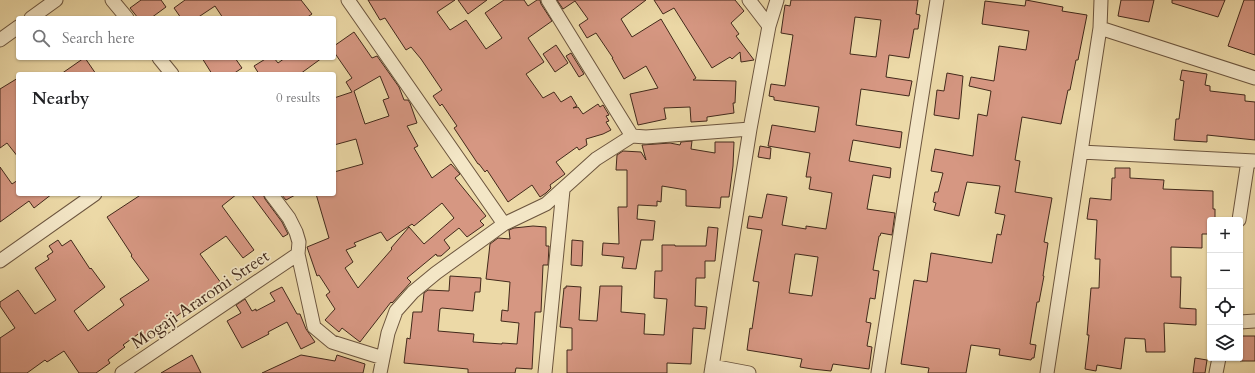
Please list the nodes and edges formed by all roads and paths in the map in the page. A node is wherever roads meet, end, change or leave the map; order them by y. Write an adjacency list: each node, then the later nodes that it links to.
1 (56, 0): 9 (street)
2 (112, 0): 10 (street)
3 (348, 0): 26 (street)
4 (548, 0): 19 (street)
5 (749, 0): 11 (street)
6 (777, 0): 11 (street)
7 (937, 0): 38 (street)
8 (1101, 0): 13 (street)
9 (34, 16)
10 (125, 16)
11 (769, 26): 18 (street)
12 (16, 28): 14 (street)
13 (1100, 28): 17 (street); 20 (street)
14 (0, 40)
15 (161, 60): 16 (street)
16 (170, 72)
17 (1255, 78)
18 (750, 129): 19 (street); 33 (street)
19 (632, 136): 22 (street)
20 (1082, 152): 21 (street); 39 (street)
21 (1251, 161): 25 (street)
22 (563, 190): 26 (street); 36 (street)
23 (92, 196): 28 (street)
24 (272, 196): 27 (street)
25 (1240, 217)
26 (504, 224): 31 (street)
27 (298, 254): 31 (street); 34 (street, Mogaji Araromi Street)
28 (0, 261)
29 (1255, 321): 30 (street)
30 (1243, 322)
31 (383, 358): 35 (street)
32 (1218, 361): 40 (street)
33 (711, 369): 37 (street)
34 (122, 373)
35 (380, 373)
36 (545, 373)
37 (749, 373)
38 (878, 373)
39 (1047, 373)
40 (1216, 373)

